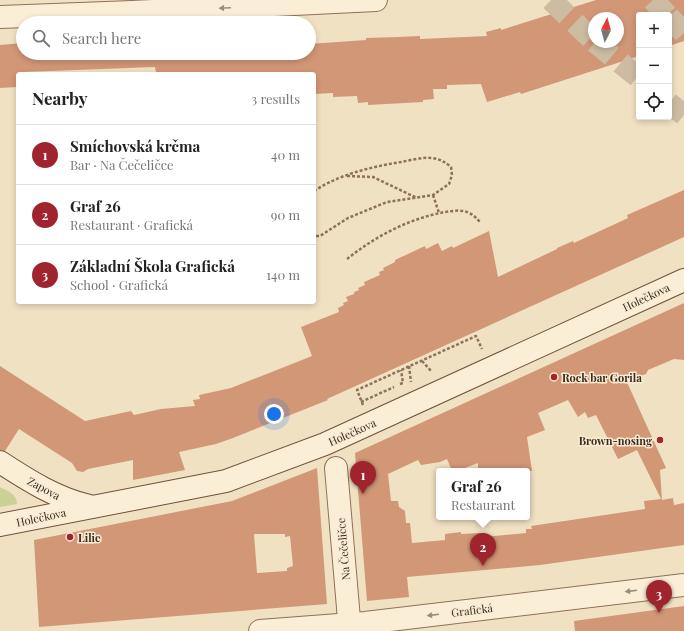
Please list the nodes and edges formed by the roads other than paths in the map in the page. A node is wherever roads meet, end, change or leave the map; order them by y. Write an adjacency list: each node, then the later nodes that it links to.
1 (103, 0): 3 (street)
2 (376, 0): 3 (street, one-way to 3)
3 (132, 12): 5 (street)
4 (16, 16): 6 (street)
5 (26, 16)
6 (0, 17)
7 (684, 280): 10 (street, Holečkova)
8 (0, 462): 10 (street, Zapova)
9 (336, 468): 13 (street, Na Čečeličce)
10 (91, 506): 11 (street, Holečkova)
11 (0, 525)
12 (684, 585): 13 (street, Grafická, one-way to 13)
13 (349, 628): 14 (street, Grafická)
14 (260, 631)

